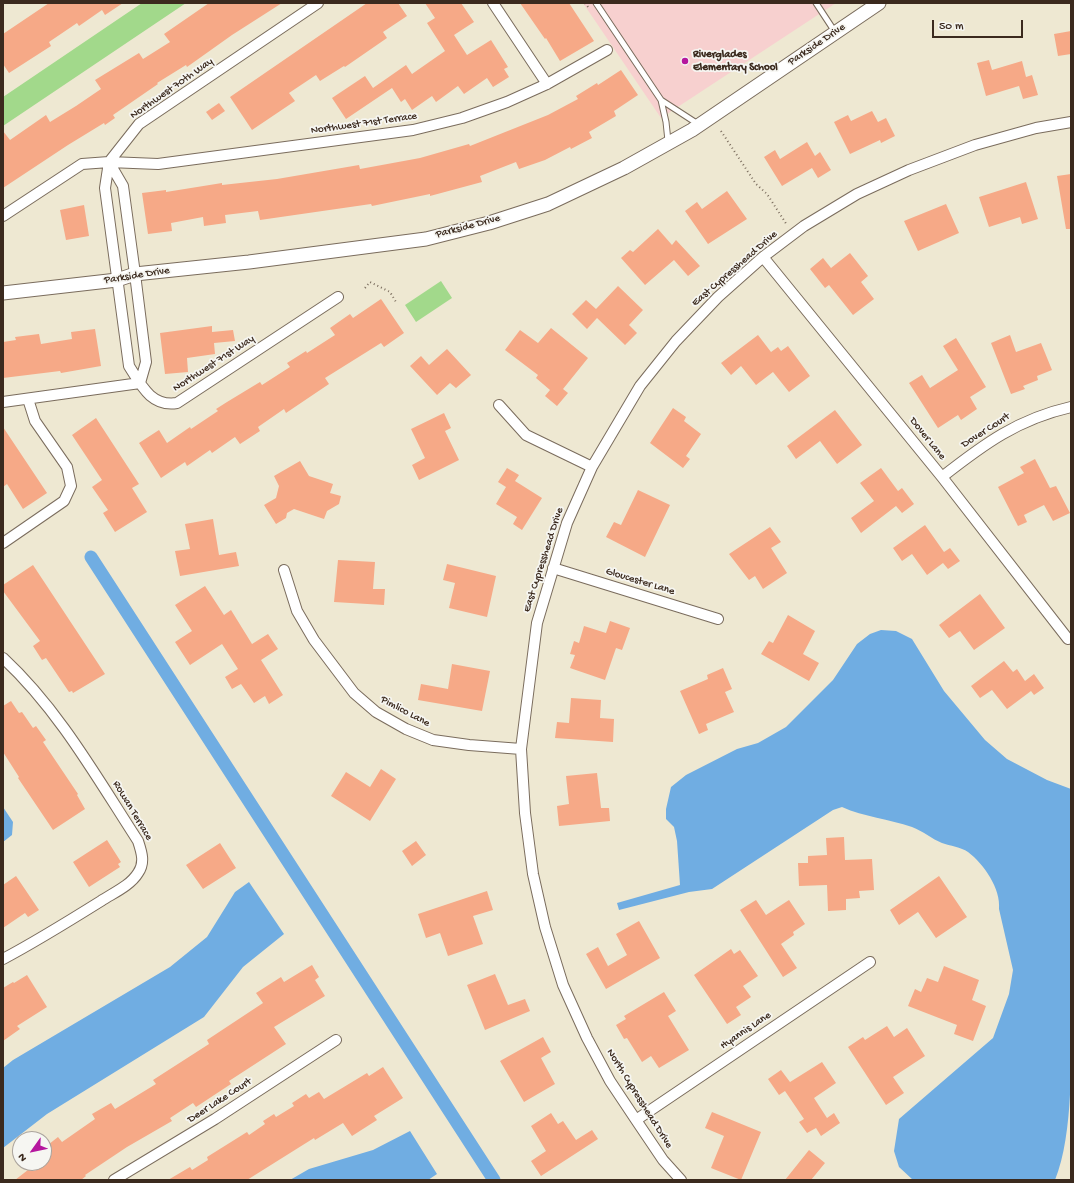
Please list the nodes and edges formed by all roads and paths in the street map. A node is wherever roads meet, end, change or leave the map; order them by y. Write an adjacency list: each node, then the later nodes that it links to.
1 (318, 3): 16 (street, Northwest 70th Way)
2 (493, 3): 10 (street)
3 (585, 3): 7 (path)
4 (596, 3): 11 (lane)
5 (816, 3): 8 (lane)
6 (879, 3): 8 (street, Parkside Drive)
7 (589, 9)
8 (835, 33): 13 (street, Parkside Drive)
9 (607, 50): 10 (street, Northwest 71st Terrace)
10 (547, 84): 16 (street, Northwest 71st Terrace)
11 (661, 100): 13 (lane); 15 (lane)
12 (1071, 122): 20 (street, East Cypresshead Drive)
13 (700, 125): 15 (street, Parkside Drive)
14 (721, 131): 20 (path)
15 (668, 144): 22 (street, Parkside Drive)
16 (109, 162): 17 (street); 18 (street, Northwest 71st Way); 19 (street)
17 (125, 204): 18 (street); 22 (street)
18 (107, 206): 23 (street, Northwest 71st Way)
19 (3, 216)
20 (793, 235): 21 (street, East Cypresshead Drive)
21 (763, 257): 35 (street, East Cypresshead Drive); 36 (street, Dover Lane)
22 (135, 274): 23 (street, Parkside Drive); 28 (street)
23 (118, 280): 25 (street, Parkside Drive); 29 (street, Northwest 71st Way)
24 (365, 288): 27 (path)
25 (3, 293)
26 (338, 297): 30 (street, Northwest 71st Way)
27 (396, 302)
28 (145, 351): 29 (street); 30 (street)
29 (127, 353): 30 (street, Northwest 71st Way)
30 (140, 384): 31 (street)
31 (28, 399): 32 (street); 37 (street)
32 (3, 402)
33 (499, 405): 35 (street)
34 (1071, 407): 36 (street, Dover Court)
35 (592, 467): 38 (street, East Cypresshead Drive)
36 (942, 477): 41 (street, Dover Lane)
37 (3, 543)
38 (554, 568): 40 (street, Gloucester Lane); 43 (street, East Cypresshead Drive)
39 (284, 570): 43 (street, Pimlico Lane)
40 (718, 619)
41 (1068, 639)
42 (3, 658): 44 (street, Rowan Terrace)
43 (521, 748): 47 (street, North Cypresshead Drive)
44 (3, 959)
45 (870, 962): 47 (street, Hyannis Lane)
46 (336, 1040): 48 (street, Deer Lake Court)
47 (636, 1120): 49 (street, North Cypresshead Drive)
48 (114, 1180)
49 (681, 1180)

